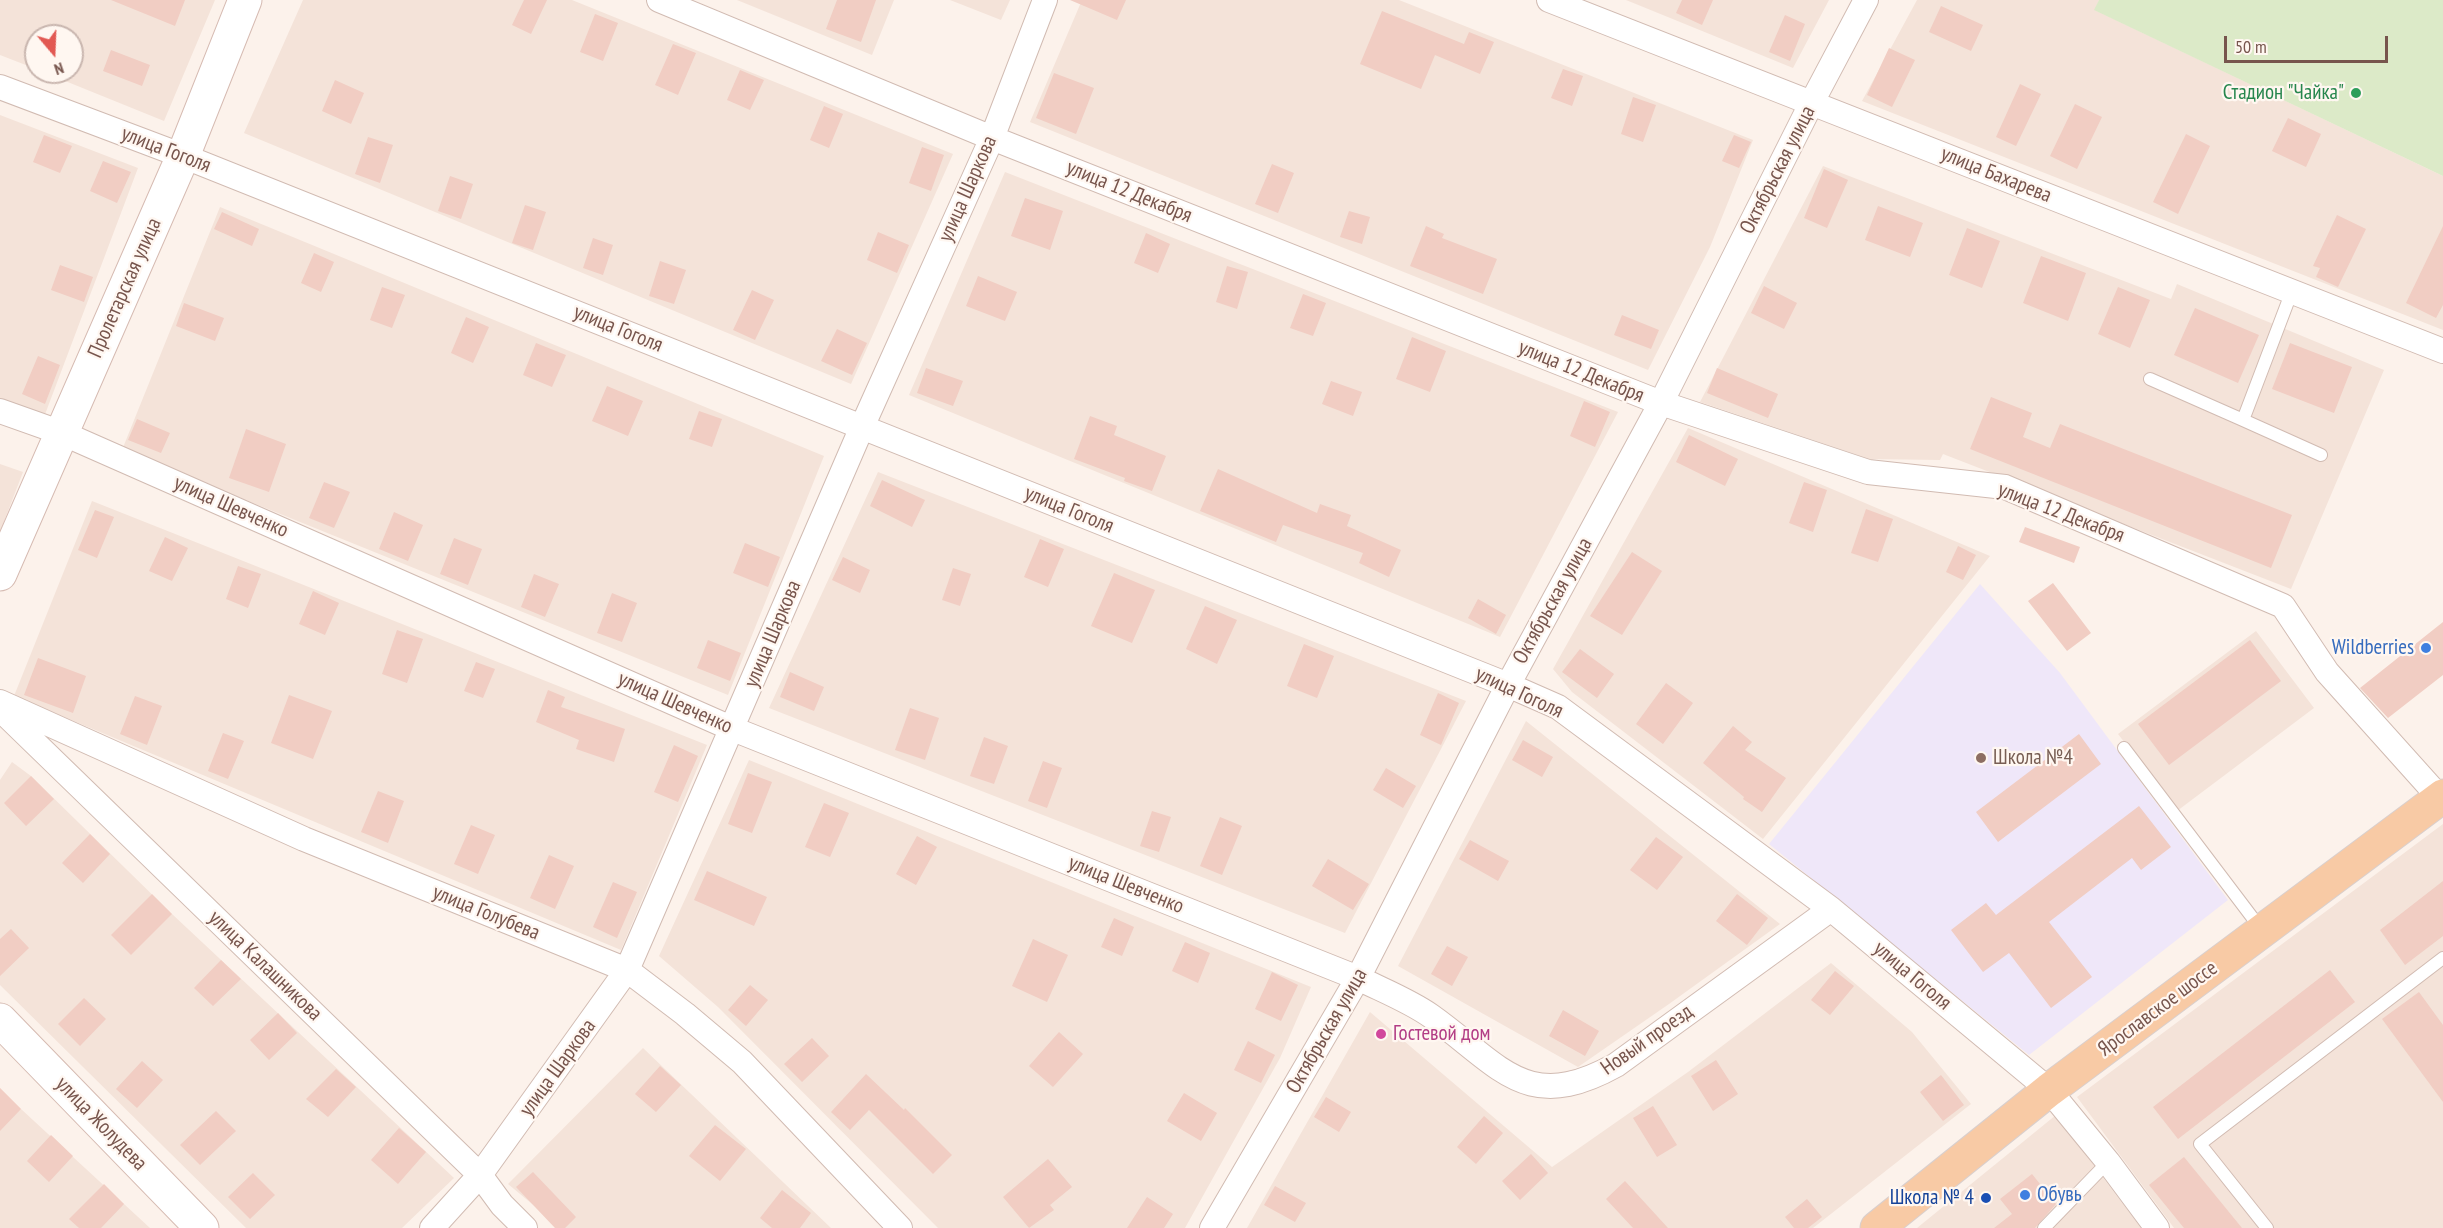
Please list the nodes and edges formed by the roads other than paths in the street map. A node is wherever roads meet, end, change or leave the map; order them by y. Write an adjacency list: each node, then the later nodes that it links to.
1 (245, 0): 9 (main road, Пролетарская улица)
2 (659, 0): 8 (street, улица 12 Декабря)
3 (1045, 0): 8 (street, улица Шаркова)
4 (1549, 0): 7 (street, улица Бахарева)
5 (1866, 0): 7 (street, Октябрьская улица)
6 (0, 87): 9 (street, улица Гоголя)
7 (1812, 102): 10 (street, улица Бахарева); 13 (street, Октябрьская улица)
8 (992, 138): 13 (street, улица 12 Декабря); 16 (street, улица Шаркова)
9 (183, 156): 16 (street, улица Гоголя); 17 (main road, Пролетарская улица)
10 (2292, 291): 11 (street, улица Бахарева); 15 (lane)
11 (2443, 351)
12 (2150, 380): 15 (lane)
13 (1661, 403): 20 (street, Октябрьская улица); 25 (street, улица 12 Декабря)
14 (0, 411): 17 (street, улица Шевченко)
15 (2243, 420): 18 (lane)
16 (862, 427): 20 (street, улица Гоголя); 23 (street, улица Шаркова)
17 (62, 433): 19 (main road, Пролетарская улица); 23 (street, улица Шевченко)
18 (2321, 455)
19 (0, 574)
20 (1508, 685): 26 (street, улица Гоголя); 30 (street, Октябрьская улица)
21 (0, 702): 29 (street, улица Голубева)
22 (0, 709): 34 (street, улица Калашникова)
23 (733, 729): 29 (street, улица Шаркова); 30 (street, улица Шевченко)
24 (2124, 748): 27 (lane)
25 (2442, 797): 27 (main road, Ярославское шоссе)
26 (1831, 909): 30 (street, Новый проезд); 32 (street, улица Гоголя)
27 (2261, 930): 32 (main road, Ярославское шоссе)
28 (2442, 961): 43 (lane)
29 (627, 970): 34 (street, улица Шаркова); 38 (street, улица Голубева)
30 (1358, 978): 39 (street, Октябрьская улица)
31 (0, 1020): 35 (main road, улица Жолудева)
32 (2049, 1090): 33 (street, улица Гоголя); 40 (main road, Ярославское шоссе)
33 (2108, 1162): 41 (lane); 42 (street, улица Гоголя)
34 (480, 1175): 36 (street, улица Шаркова); 37 (street, улица Калашникова)
35 (202, 1228)
36 (432, 1228)
37 (525, 1228)
38 (900, 1228)
39 (1212, 1228)
40 (1878, 1228)
41 (2044, 1228)
42 (2157, 1228)
43 (2267, 1228)

